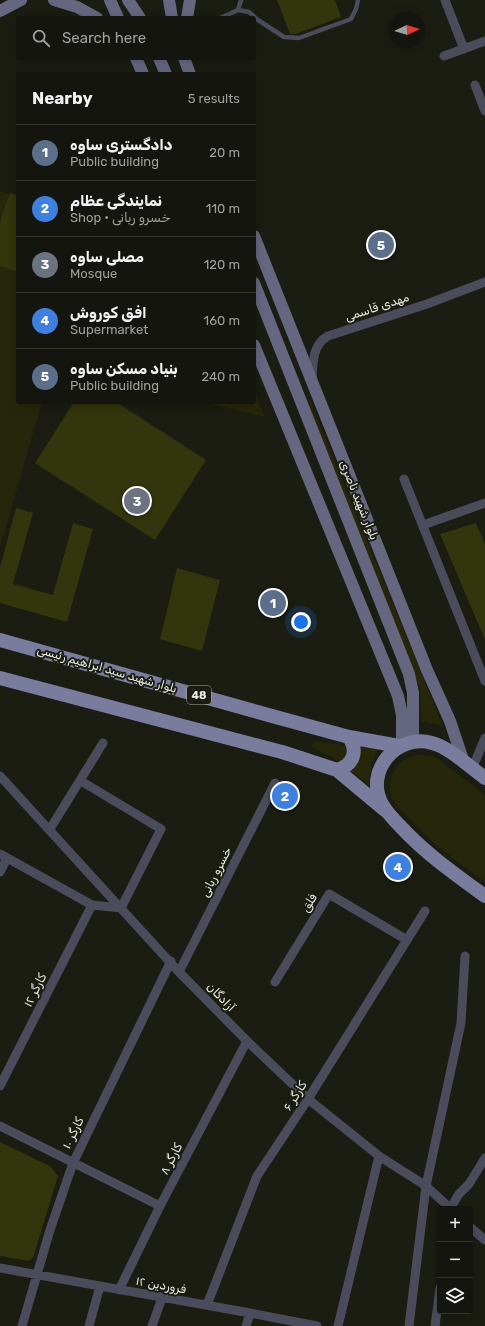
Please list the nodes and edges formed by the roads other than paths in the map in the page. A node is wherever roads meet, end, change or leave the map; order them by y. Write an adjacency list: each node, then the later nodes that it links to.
1 (21, 0): 11 (main road)
2 (54, 0): 12 (main road)
3 (110, 0): 13 (main road)
4 (128, 0): 14 (main road)
5 (169, 0): 15 (main road)
6 (190, 0): 16 (main road)
7 (241, 0): 10 (lane)
8 (358, 0): 19 (lane)
9 (449, 1): 21 (street)
10 (238, 10): 17 (lane); 18 (lane)
11 (0, 11)
12 (93, 16)
13 (117, 16)
14 (139, 16)
15 (172, 16)
16 (187, 16)
17 (224, 16)
18 (254, 16)
19 (256, 18)
20 (485, 41): 21 (street)
21 (464, 48): 22 (street)
22 (444, 56)
23 (160, 60): 25 (main road)
24 (185, 60): 26 (main road)
25 (165, 72)
26 (189, 72)
27 (475, 85): 28 (street)
28 (483, 98): 29 (street)
29 (485, 111)
30 (256, 241): 34 (main road, بلوار شهید ناصری)
31 (485, 282): 34 (street, مهدی قاسمی)
32 (256, 288): 44 (main road, بلوار شهید ناصری)
33 (256, 350): 44 (main road)
34 (312, 385): 45 (main road, بلوار شهید ناصری)
35 (404, 479): 37 (street)
36 (485, 503): 37 (street)
37 (423, 525): 40 (street)
38 (0, 640): 41 (main road, بلوار شهید سید ابراهیم رئیسی / 48)
39 (0, 678): 46 (main road)
40 (485, 681)
41 (349, 737): 44 (main road, بلوار شهید سید ابراهیم رئیسی / 48); 46 (main road)
42 (485, 738): 45 (street)
43 (103, 743): 49 (street)
44 (405, 744): 45 (main road, 48); 51 (main road)
45 (468, 766): 48 (main road, 48)
46 (337, 770): 51 (main road)
47 (0, 776): 52 (street, آزادگان)
48 (485, 778)
49 (81, 781): 52 (street); 58 (street)
50 (275, 783): 63 (street, خسرو ربانی)
51 (385, 810): 55 (main road)
52 (50, 829): 58 (street, آزادگان)
53 (3, 856): 54 (street); 57 (street)
54 (0, 872)
55 (481, 894): 56 (main road)
56 (485, 904)
57 (92, 905): 58 (street); 66 (street, کارگر ۱۲)
58 (121, 908): 62 (street, آزادگان)
59 (425, 910): 60 (street, کارگر ۶)
60 (407, 940): 64 (street, فلق); 67 (street, کارگر ۶)
61 (464, 956): 72 (street)
62 (171, 961): 63 (street, آزادگان); 71 (street, کارگر ۱۰)
63 (179, 972): 65 (street, آزادگان)
64 (275, 982)
65 (247, 1041): 67 (street, آزادگان); 73 (street, کارگر ۸)
66 (0, 1086)
67 (308, 1099): 69 (street, آزادگان); 83 (street, کارگر ۶)
68 (0, 1126): 71 (street)
69 (379, 1156): 72 (street, آزادگان); 91 (street)
70 (485, 1158): 75 (street)
71 (72, 1163): 73 (street); 79 (street, کارگر ۱۰)
72 (426, 1186): 74 (street, آزادگان); 92 (street)
73 (160, 1206): 81 (street, کارگر ۸)
74 (447, 1206)
75 (452, 1206)
76 (473, 1230): 77 (street)
77 (485, 1240)
78 (0, 1268): 79 (street, ۱۲ فروردین)
79 (37, 1275): 80 (street, ۱۲ فروردین); 86 (street, کارگر ۱۰)
80 (100, 1286): 81 (street, ۱۲ فروردین); 87 (street)
81 (119, 1290): 82 (street, ۱۲ فروردین)
82 (162, 1298): 83 (street, ۱۲ فروردین); 88 (street)
83 (207, 1305): 85 (street, ۱۲ فروردین)
84 (437, 1311): 93 (street)
85 (250, 1313): 89 (street); 90 (street, ۱۲ فروردین)
86 (22, 1326)
87 (89, 1326)
88 (152, 1326)
89 (246, 1326)
90 (317, 1326)
91 (338, 1326)
92 (410, 1326)
93 (435, 1326)

